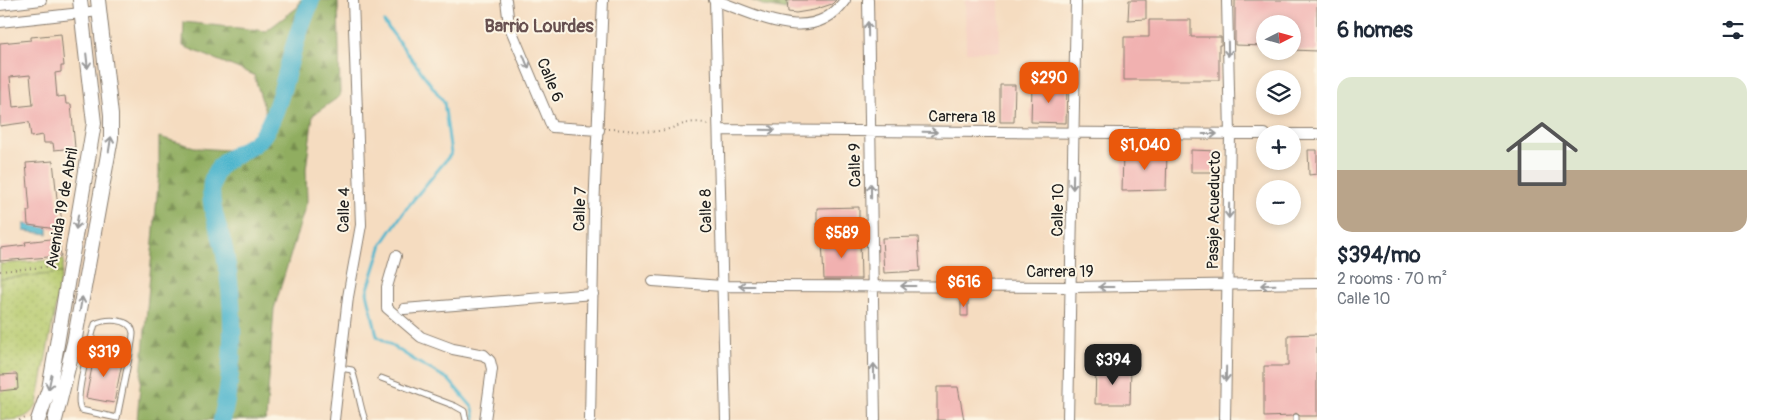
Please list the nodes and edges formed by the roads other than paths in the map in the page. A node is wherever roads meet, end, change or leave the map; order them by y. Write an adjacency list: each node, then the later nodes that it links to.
1 (41, 0): 10 (street)
2 (353, 0): 34 (street, Calle 4)
3 (506, 0): 14 (street, Calle 6, one-way to 14)
4 (603, 0): 14 (street, Calle 7)
5 (715, 0): 6 (street); 15 (street, Calle 8)
6 (844, 0)
7 (868, 0): 16 (street, Calle 9, one-way to 7)
8 (1076, 0): 17 (street, Calle 10)
9 (1227, 0): 21 (street, Pasaje Acueducto, one-way to 21)
10 (0, 5)
11 (98, 5): 12 (street); 31 (street, one-way to 11)
12 (81, 6): 13 (street); 36 (street, Avenida 19 de Abril, one-way to 36)
13 (0, 22)
14 (599, 130): 29 (street, Calle 7)
15 (719, 130): 16 (street, Carrera 18, one-way to 16); 25 (street, Calle 8)
16 (870, 131): 17 (street, Carrera 18, one-way to 17); 26 (street, Calle 9, one-way to 16)
17 (1074, 134): 21 (street, Carrera 18, one-way to 21); 28 (street, Calle 10, one-way to 28)
18 (1256, 134): 21 (street, Carrera 18)
19 (1301, 134): 20 (street)
20 (1317, 134)
21 (1230, 135): 27 (street, Pasaje Acueducto, one-way to 27)
22 (396, 256): 41 (street)
23 (653, 282): 25 (street, Carrera 19)
24 (1317, 283): 27 (street, Carrera 19, one-way to 27)
25 (722, 286): 26 (street, Carrera 19, one-way to 25); 43 (street, Calle 8)
26 (873, 286): 28 (street, Carrera 19, one-way to 26); 44 (street, Calle 9, one-way to 26)
27 (1228, 286): 28 (street, Carrera 19, one-way to 28); 46 (street, Pasaje Acueducto, one-way to 46)
28 (1072, 287): 45 (street, Calle 10)
29 (592, 294): 30 (street); 42 (street, Calle 7)
30 (404, 309)
31 (74, 343): 32 (lane); 37 (street)
32 (90, 346): 33 (lane); 33 (lane); 33 (lane)
33 (130, 353)
34 (339, 368): 38 (street, Calle 4); 39 (lane)
35 (381, 378): 40 (lane)
36 (33, 418)
37 (55, 420)
38 (334, 420)
39 (365, 420)
40 (466, 420)
41 (485, 420)
42 (590, 420)
43 (726, 420)
44 (875, 420)
45 (1068, 420)
46 (1225, 420)

